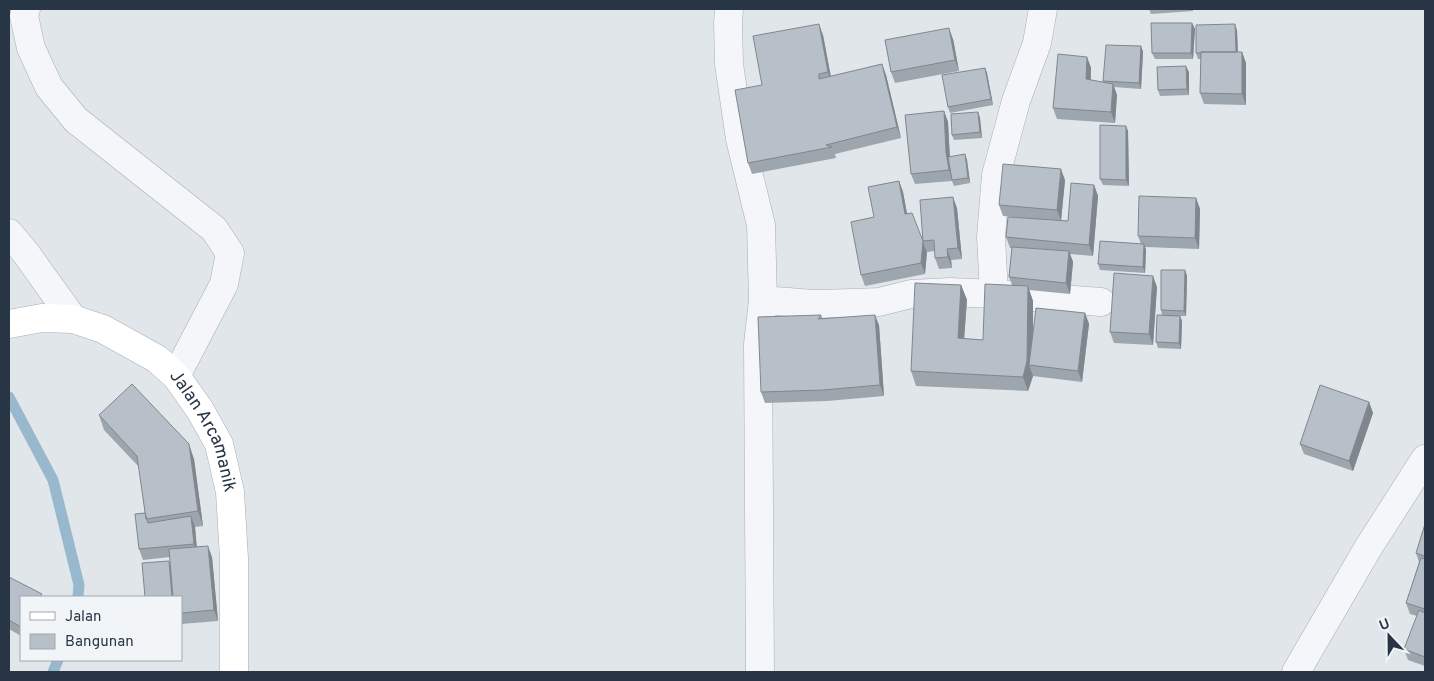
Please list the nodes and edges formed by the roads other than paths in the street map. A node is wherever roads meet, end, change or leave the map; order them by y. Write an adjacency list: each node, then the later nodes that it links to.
1 (26, 9): 10 (street)
2 (729, 9): 6 (street)
3 (1043, 9): 5 (street)
4 (9, 233): 8 (street)
5 (994, 294): 6 (street); 7 (street)
6 (763, 300): 13 (street)
7 (1101, 302)
8 (73, 319): 9 (street, Jalan Arcamanik); 10 (street, Jalan Arcamanik)
9 (9, 324)
10 (176, 376): 12 (street, Jalan Arcamanik)
11 (1425, 459): 14 (street)
12 (234, 672)
13 (760, 672)
14 (1296, 672)

